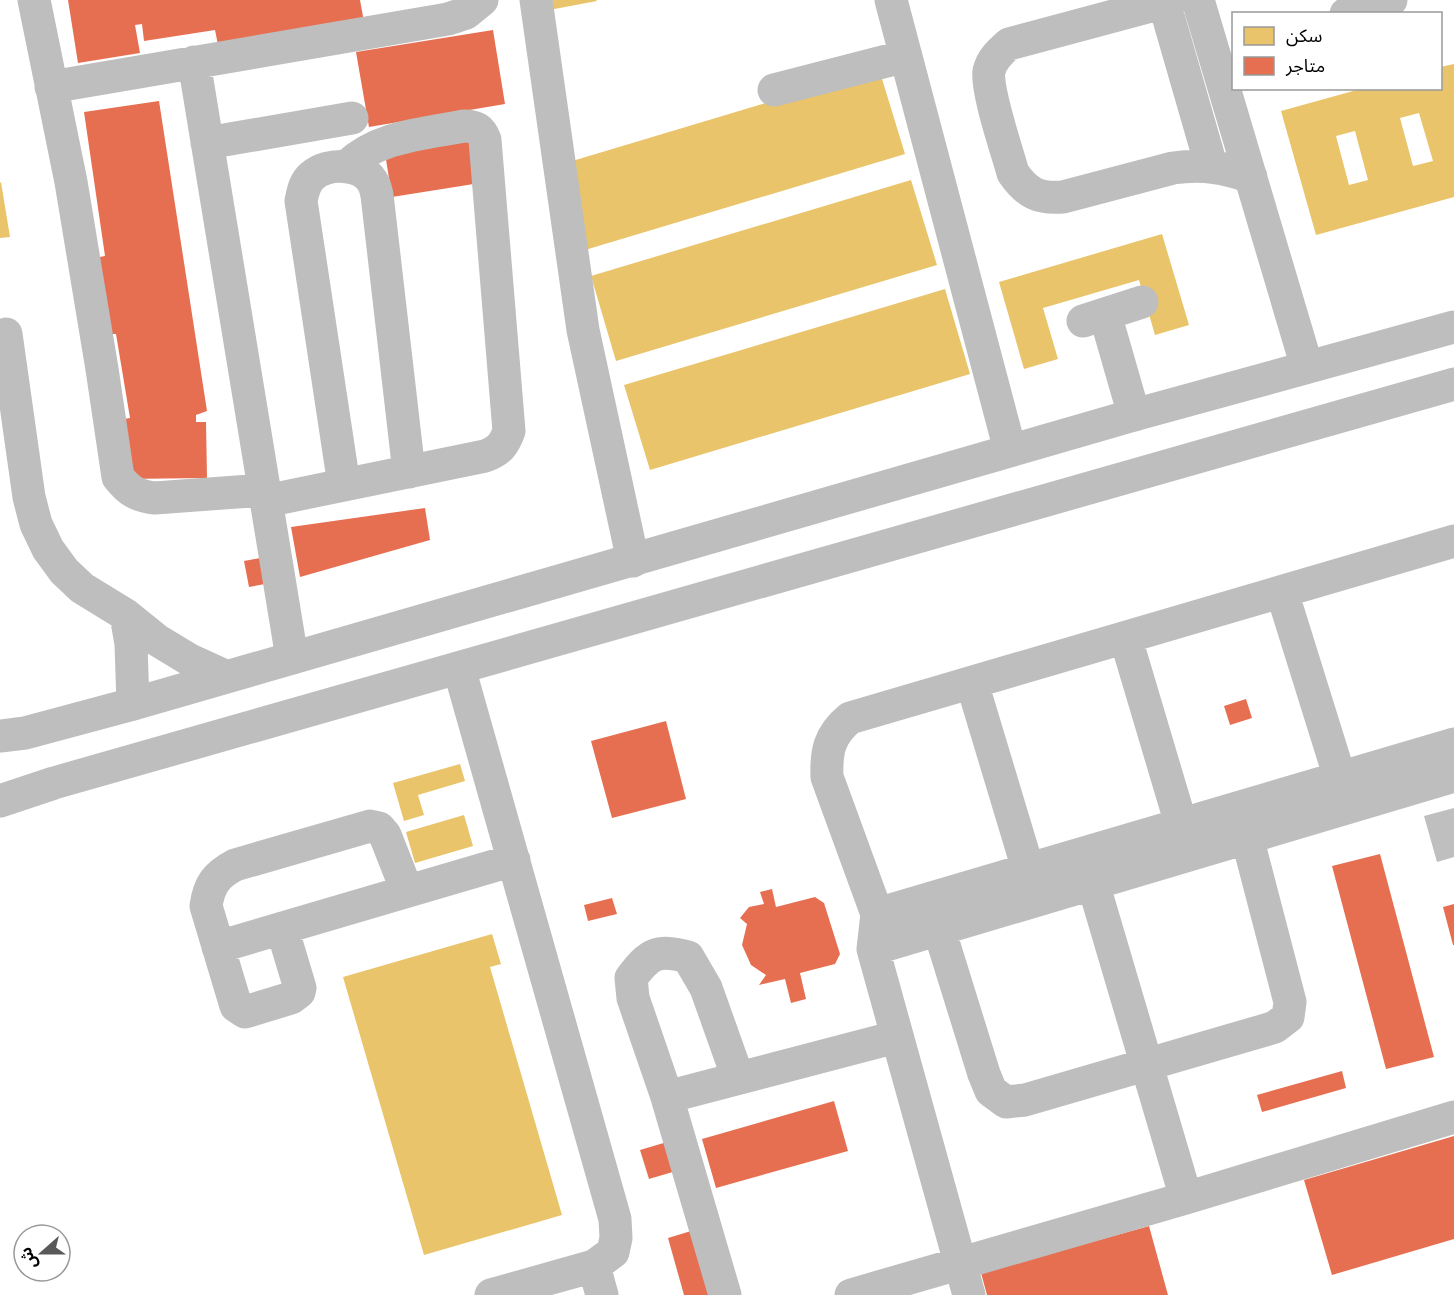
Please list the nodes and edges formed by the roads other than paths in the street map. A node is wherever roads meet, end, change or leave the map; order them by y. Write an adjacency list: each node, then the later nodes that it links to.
1 (34, 0): 12 (main road)
2 (482, 0): 11 (main road)
3 (536, 0): 32 (main road)
4 (891, 0): 10 (main road)
5 (1198, 0): 9 (main road)
6 (1391, 0): 8 (main road)
7 (1169, 1): 18 (main road); 18 (main road)
8 (1352, 12)
9 (1224, 50): 13 (main road)
10 (906, 56): 14 (main road); 27 (main road)
11 (194, 62): 12 (main road); 17 (main road)
12 (51, 87): 30 (main road)
13 (1232, 88)
14 (774, 90)
15 (1233, 90): 20 (main road)
16 (352, 118): 17 (main road)
17 (207, 143): 30 (main road)
18 (1211, 165): 20 (main road)
19 (347, 166): 28 (main road); 28 (main road); 29 (main road)
20 (1251, 177): 24 (main road)
21 (1142, 302): 26 (main road)
22 (1454, 327): 24 (main road)
23 (6, 334): 34 (main road)
24 (1307, 367): 26 (main road)
25 (1454, 384): 37 (main road)
26 (1134, 415): 27 (main road)
27 (1010, 450): 32 (main road)
28 (409, 472): 29 (main road)
29 (344, 485): 30 (main road)
30 (265, 495): 36 (main road)
31 (1454, 541): 33 (main road)
32 (633, 561): 36 (main road)
33 (1282, 592): 35 (main road); 44 (main road)
34 (126, 615): 38 (main road); 40 (main road)
35 (1126, 639): 39 (main road); 46 (main road)
36 (292, 658): 38 (main road)
37 (459, 668): 45 (main road); 48 (main road)
38 (225, 676): 40 (main road)
39 (972, 683): 49 (main road); 52 (main road)
40 (133, 704): 41 (main road)
41 (0, 736)
42 (1454, 744): 44 (main road)
43 (1454, 776): 47 (main road)
44 (1340, 778): 46 (main road)
45 (0, 801)
46 (1181, 824): 49 (main road)
47 (1247, 837): 50 (main road); 58 (main road)
48 (514, 860): 51 (main road); 64 (main road)
49 (1028, 870): 52 (main road)
50 (1093, 883): 54 (main road); 58 (main road)
51 (407, 891): 53 (main road); 55 (main road)
52 (877, 914): 56 (main road)
53 (282, 928): 55 (main road); 55 (main road)
54 (939, 929): 56 (main road); 58 (main road)
55 (218, 947)
56 (873, 949): 57 (main road)
57 (896, 1037): 59 (main road); 63 (main road)
58 (1147, 1065): 62 (main road)
59 (738, 1078): 60 (main road); 60 (main road)
60 (667, 1096): 66 (main road)
61 (1454, 1117): 62 (main road)
62 (1186, 1198): 63 (main road)
63 (960, 1264): 67 (main road); 68 (main road)
64 (598, 1280): 65 (main road)
65 (491, 1295)
66 (725, 1295)
67 (851, 1295)
68 (969, 1295)

